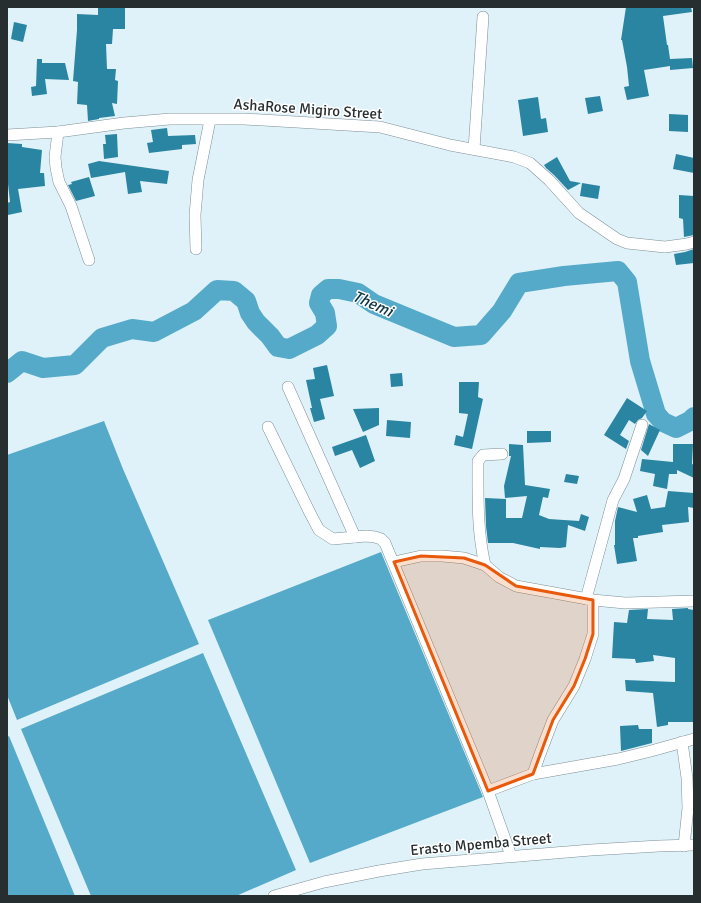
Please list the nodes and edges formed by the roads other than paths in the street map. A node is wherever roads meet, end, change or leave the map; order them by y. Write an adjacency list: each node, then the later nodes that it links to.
1 (483, 17): 5 (street)
2 (210, 120): 3 (street, AshaRose Migiro Street); 5 (street, AshaRose Migiro Street); 7 (street)
3 (58, 132): 4 (street, AshaRose Migiro Street); 8 (street)
4 (7, 136)
5 (474, 149): 6 (street, AshaRose Migiro Street)
6 (694, 242)
7 (196, 250)
8 (88, 260)
9 (288, 387): 13 (street)
10 (642, 425): 16 (street)
11 (268, 428): 13 (street)
12 (502, 454): 15 (street)
13 (355, 537): 14 (street)
14 (394, 562): 15 (street); 21 (street)
15 (485, 565): 16 (street)
16 (590, 600): 17 (street); 20 (street)
17 (694, 601)
18 (694, 739): 19 (street)
19 (682, 742): 20 (street); 22 (street)
20 (533, 774): 21 (street)
21 (488, 791): 23 (street)
22 (689, 846): 23 (street, Erasto Mpemba Street)
23 (511, 856): 24 (street, Erasto Mpemba Street)
24 (274, 896)

